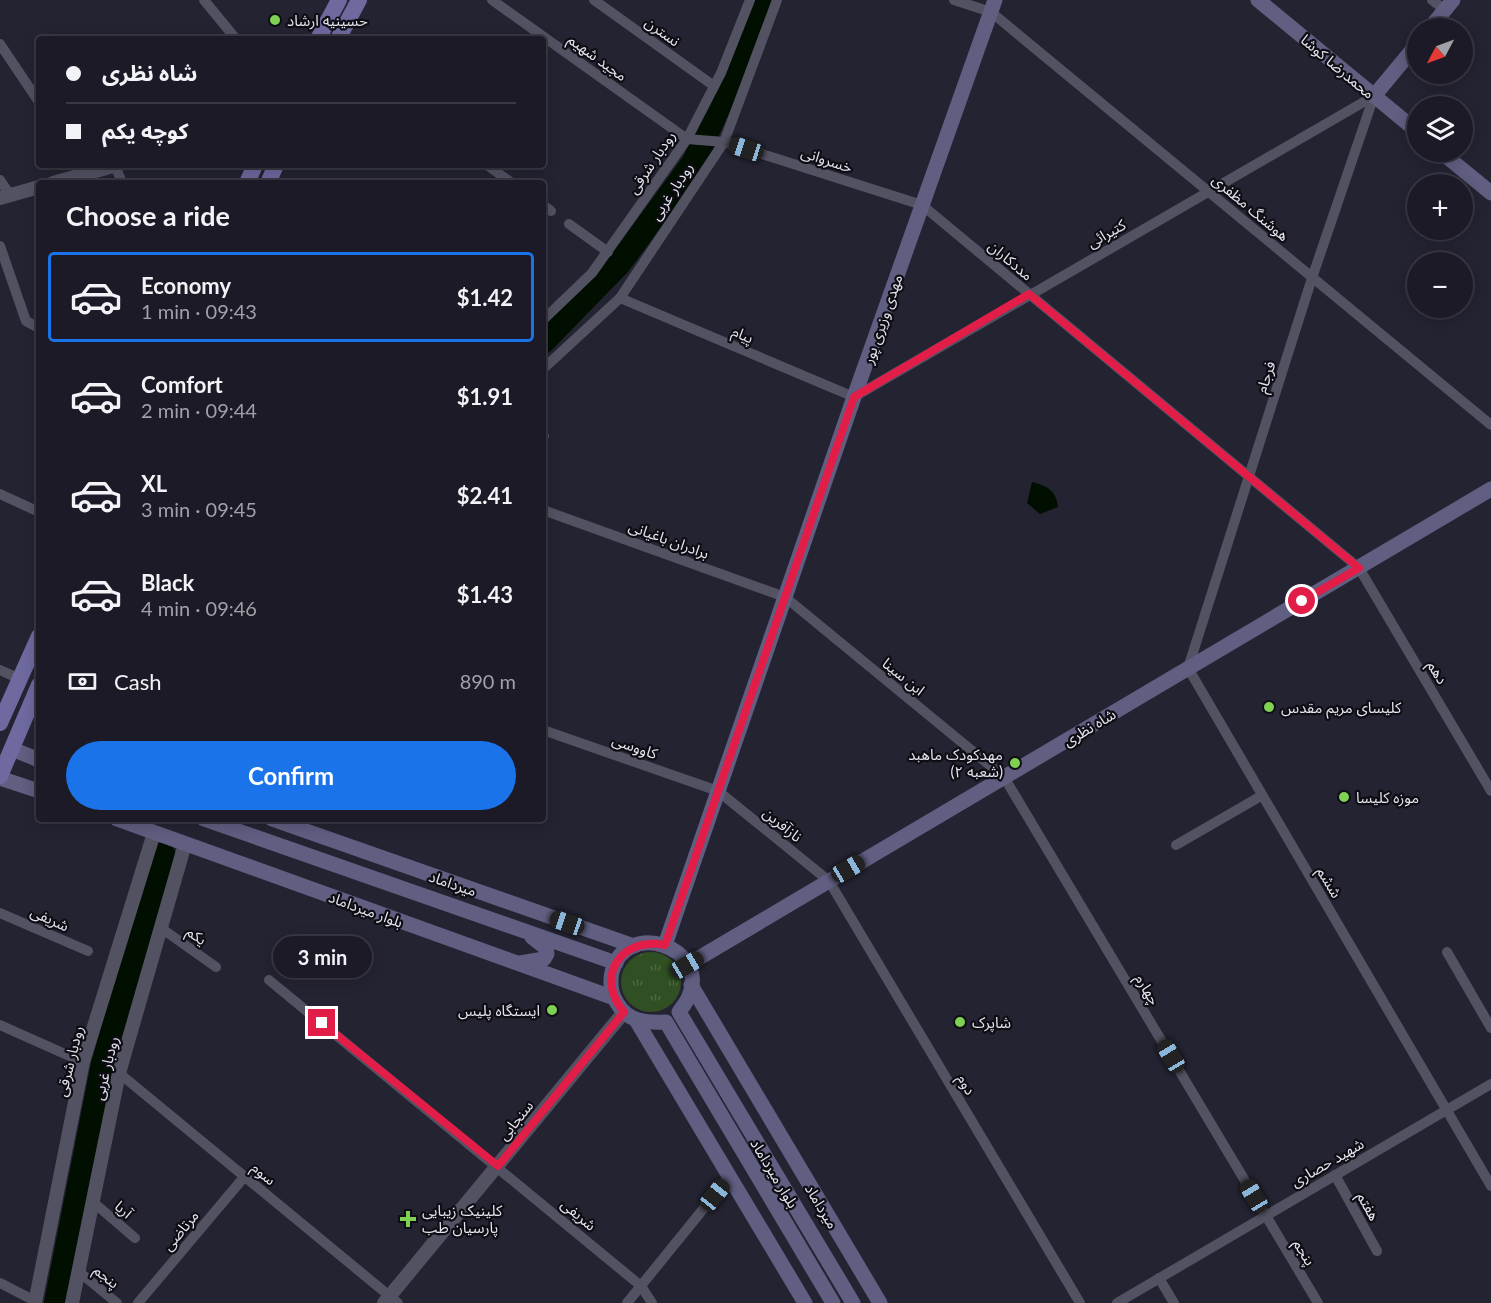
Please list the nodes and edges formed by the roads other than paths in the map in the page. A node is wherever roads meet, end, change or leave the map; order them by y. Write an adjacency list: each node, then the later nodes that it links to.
1 (204, 0): 14 (street)
2 (339, 0): 15 (main road)
3 (359, 0): 16 (main road)
4 (492, 0): 17 (street, مجید شهیم)
5 (594, 0): 21 (street, نسترن)
6 (750, 0): 21 (street, رودبار شرقی)
7 (777, 0): 26 (street, رودبار غربی)
8 (954, 0): 12 (street)
9 (1258, 0): 22 (main road, محمدرضا کوشا)
10 (1432, 0): 11 (street)
11 (1449, 5): 13 (main road)
12 (993, 6): 34 (street, هوشنگ مظفری); 37 (main road, مهدی وزیری پور)
13 (1438, 18)
14 (234, 36)
15 (320, 36)
16 (340, 36)
17 (543, 36)
18 (546, 38): 25 (street, مجید شهیم)
19 (0, 44): 23 (street)
20 (1407, 56): 22 (main road)
21 (714, 86): 25 (street, رودبار شرقی)
22 (1374, 96): 24 (main road, محمدرضا کوشا); 34 (street, کتیرائی); 41 (street, فرجام)
23 (36, 98)
24 (1407, 123)
25 (687, 139): 26 (street, خسروانی); 40 (street, رودبار شرقی)
26 (724, 142): 37 (street, خسروانی); 43 (street, رودبار غربی)
27 (1453, 162): 35 (main road)
28 (491, 168): 32 (street)
29 (84, 169): 31 (street)
30 (0, 180): 36 (street)
31 (60, 180)
32 (508, 180)
33 (36, 188): 36 (street)
34 (1208, 192): 41 (street, هوشنگ مظفری); 42 (street, کتیرائی)
35 (1491, 193)
36 (5, 197)
37 (921, 205): 42 (street, مددکاران); 47 (main road, مهدی وزیری پور)
38 (569, 224): 40 (street)
39 (0, 246): 45 (street)
40 (608, 252): 44 (street, رودبار شرقی)
41 (1312, 278): 48 (street, هوشنگ مظفری); 49 (street, فرجام)
42 (1029, 294): 47 (street, کتیرائی); 49 (street, مددکاران)
43 (621, 298): 46 (street, رودبار غربی); 47 (street, پیام)
44 (546, 317)
45 (36, 326)
46 (546, 366)
47 (854, 397): 55 (main road, مهدی وزیری پور)
48 (1491, 425)
49 (1248, 477): 54 (street, مددکاران); 57 (street, فرجام)
50 (1491, 489): 54 (main road, شاه نظری)
51 (0, 494): 52 (street)
52 (36, 511)
53 (546, 511): 55 (street, برادران باغیانی)
54 (1359, 568): 57 (main road, شاه نظری); 69 (street, دهم)
55 (785, 597): 66 (street, ابن سینا); 68 (main road, مهدی وزیری پور)
56 (36, 643): 59 (main road)
57 (1188, 668): 66 (main road, شاه نظری); 70 (street, ششم)
58 (0, 670): 59 (street)
59 (20, 679): 61 (main road)
60 (36, 699): 63 (main road)
61 (0, 723)
62 (546, 731): 68 (street, کاووسی)
63 (6, 747): 64 (main road); 65 (main road)
64 (36, 759)
65 (0, 776): 67 (main road)
66 (1004, 777): 79 (main road, شاه نظری); 107 (street, چهارم)
67 (36, 790)
68 (718, 791): 79 (street, نازآفرین); 83 (main road, مهدی وزیری پور)
69 (1491, 791)
70 (1261, 796): 77 (street); 100 (street, ششم)
71 (126, 822): 75 (main road, بلوار میرداماد)
72 (213, 822): 78 (main road)
73 (278, 822): 78 (main road)
74 (281, 822): 84 (main road, میرداماد)
75 (154, 832): 76 (main road, بلوار میرداماد); 97 (street, رودبار شرقی)
76 (185, 844): 81 (street, رودبار غربی); 87 (main road, بلوار میرداماد)
77 (1176, 845)
78 (348, 868): 82 (main road)
79 (829, 881): 89 (main road, شاه نظری); 125 (street, دوم)
80 (0, 912): 85 (street, شریفی)
81 (161, 928): 90 (street, یکم); 98 (street, رودبار غربی)
82 (524, 931): 87 (main road); 88 (main road)
83 (665, 945): 84 (main road); 89 (main road)
84 (634, 946): 88 (main road)
85 (88, 951)
86 (1447, 952): 96 (street)
87 (518, 963): 93 (main road, بلوار میرداماد)
88 (616, 963): 93 (main road)
89 (687, 965): 92 (main road, میرداماد)
90 (216, 967)
91 (269, 980): 101 (street, شریفی)
92 (691, 985): 123 (main road, بلوار میرداماد); 124 (main road, میرداماد)
93 (614, 998): 94 (main road)
94 (630, 1016): 101 (street, سنجابی); 104 (main road); 122 (main road, بلوار میرداماد)
95 (0, 1025): 97 (street)
96 (1491, 1028)
97 (83, 1062): 115 (street, رودبار شرقی)
98 (119, 1073): 103 (street, سوم); 106 (street, رودبار غربی)
99 (1491, 1084): 100 (street, شهید حصاری)
100 (1447, 1110): 102 (street, شهید حصاری); 105 (street, ششم)
101 (498, 1166): 113 (street, شریفی); 114 (street, سنجابی)
102 (1335, 1175): 107 (street, شهید حصاری); 109 (street, هفتم)
103 (244, 1176): 114 (street, سوم); 118 (street, مرتاضی)
104 (730, 1176): 113 (street); 121 (main road)
105 (1491, 1185)
106 (93, 1202): 108 (street, آریا); 110 (street, رودبار غربی)
107 (1266, 1215): 111 (street, شهید حصاری); 128 (street, پنجم)
108 (135, 1239)
109 (1377, 1251)
110 (78, 1271): 116 (street, رودبار غربی); 117 (street, پنجم)
111 (1159, 1278): 126 (street, شهید حصاری); 127 (street)
112 (0, 1283): 115 (street)
113 (641, 1286): 119 (street); 120 (street)
114 (391, 1301)
115 (35, 1302)
116 (72, 1303)
117 (117, 1303)
118 (138, 1303)
119 (627, 1303)
120 (652, 1303)
121 (805, 1303)
122 (833, 1303)
123 (853, 1303)
124 (880, 1303)
125 (1080, 1303)
126 (1117, 1303)
127 (1174, 1303)
128 (1318, 1303)

